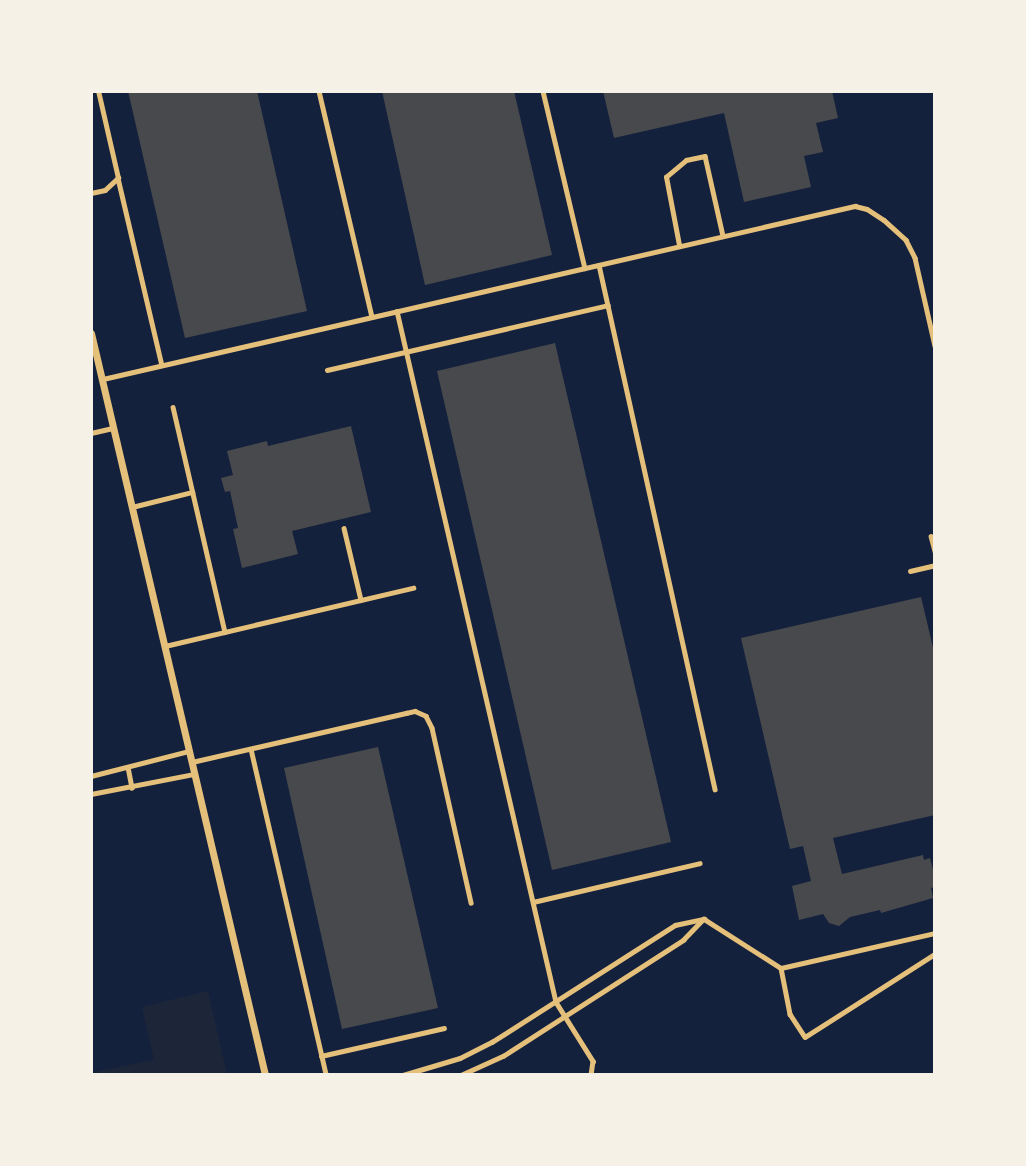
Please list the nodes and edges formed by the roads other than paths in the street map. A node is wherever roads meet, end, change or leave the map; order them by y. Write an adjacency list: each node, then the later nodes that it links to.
1 (98, 91): 4 (lane)
2 (319, 91): 12 (lane)
3 (543, 91): 9 (lane)
4 (118, 178): 5 (lane); 16 (lane)
5 (91, 193)
6 (723, 236): 7 (lane); 7 (lane); 14 (lane)
7 (679, 245): 8 (lane)
8 (598, 265): 9 (lane); 10 (lane)
9 (584, 268): 11 (lane)
10 (608, 305): 15 (lane); 40 (lane)
11 (397, 311): 12 (lane); 15 (lane)
12 (372, 317): 16 (lane)
13 (91, 333): 18 (street)
14 (935, 346)
15 (407, 351): 17 (lane); 43 (lane)
16 (162, 365): 18 (lane)
17 (327, 370)
18 (102, 379): 20 (street)
19 (173, 407): 22 (lane)
20 (113, 428): 21 (lane); 23 (street)
21 (91, 433)
22 (192, 492): 23 (lane); 31 (lane)
23 (132, 507): 32 (street)
24 (344, 528): 30 (lane)
25 (932, 536): 26 (lane)
26 (935, 551)
27 (935, 565): 28 (lane)
28 (909, 571)
29 (413, 588): 30 (lane)
30 (360, 600): 31 (lane)
31 (225, 632): 32 (lane)
32 (164, 646): 34 (street)
33 (251, 749): 35 (lane); 44 (lane); 52 (lane)
34 (189, 751): 35 (street); 36 (lane)
35 (191, 762): 37 (street)
36 (128, 767): 38 (lane); 39 (lane)
37 (194, 774): 39 (lane); 53 (street)
38 (91, 776)
39 (132, 788): 41 (lane)
40 (715, 789)
41 (91, 794)
42 (700, 863): 43 (lane)
43 (533, 902): 49 (lane)
44 (471, 903)
45 (704, 919): 48 (lane); 49 (lane); 50 (lane)
46 (935, 933): 48 (lane)
47 (935, 954): 48 (lane)
48 (781, 968)
49 (556, 1002): 50 (lane); 55 (lane)
50 (566, 1016): 56 (lane); 57 (lane)
51 (444, 1028): 52 (lane)
52 (321, 1056): 54 (lane)
53 (265, 1075)
54 (326, 1075)
55 (403, 1075)
56 (462, 1075)
57 (591, 1075)

